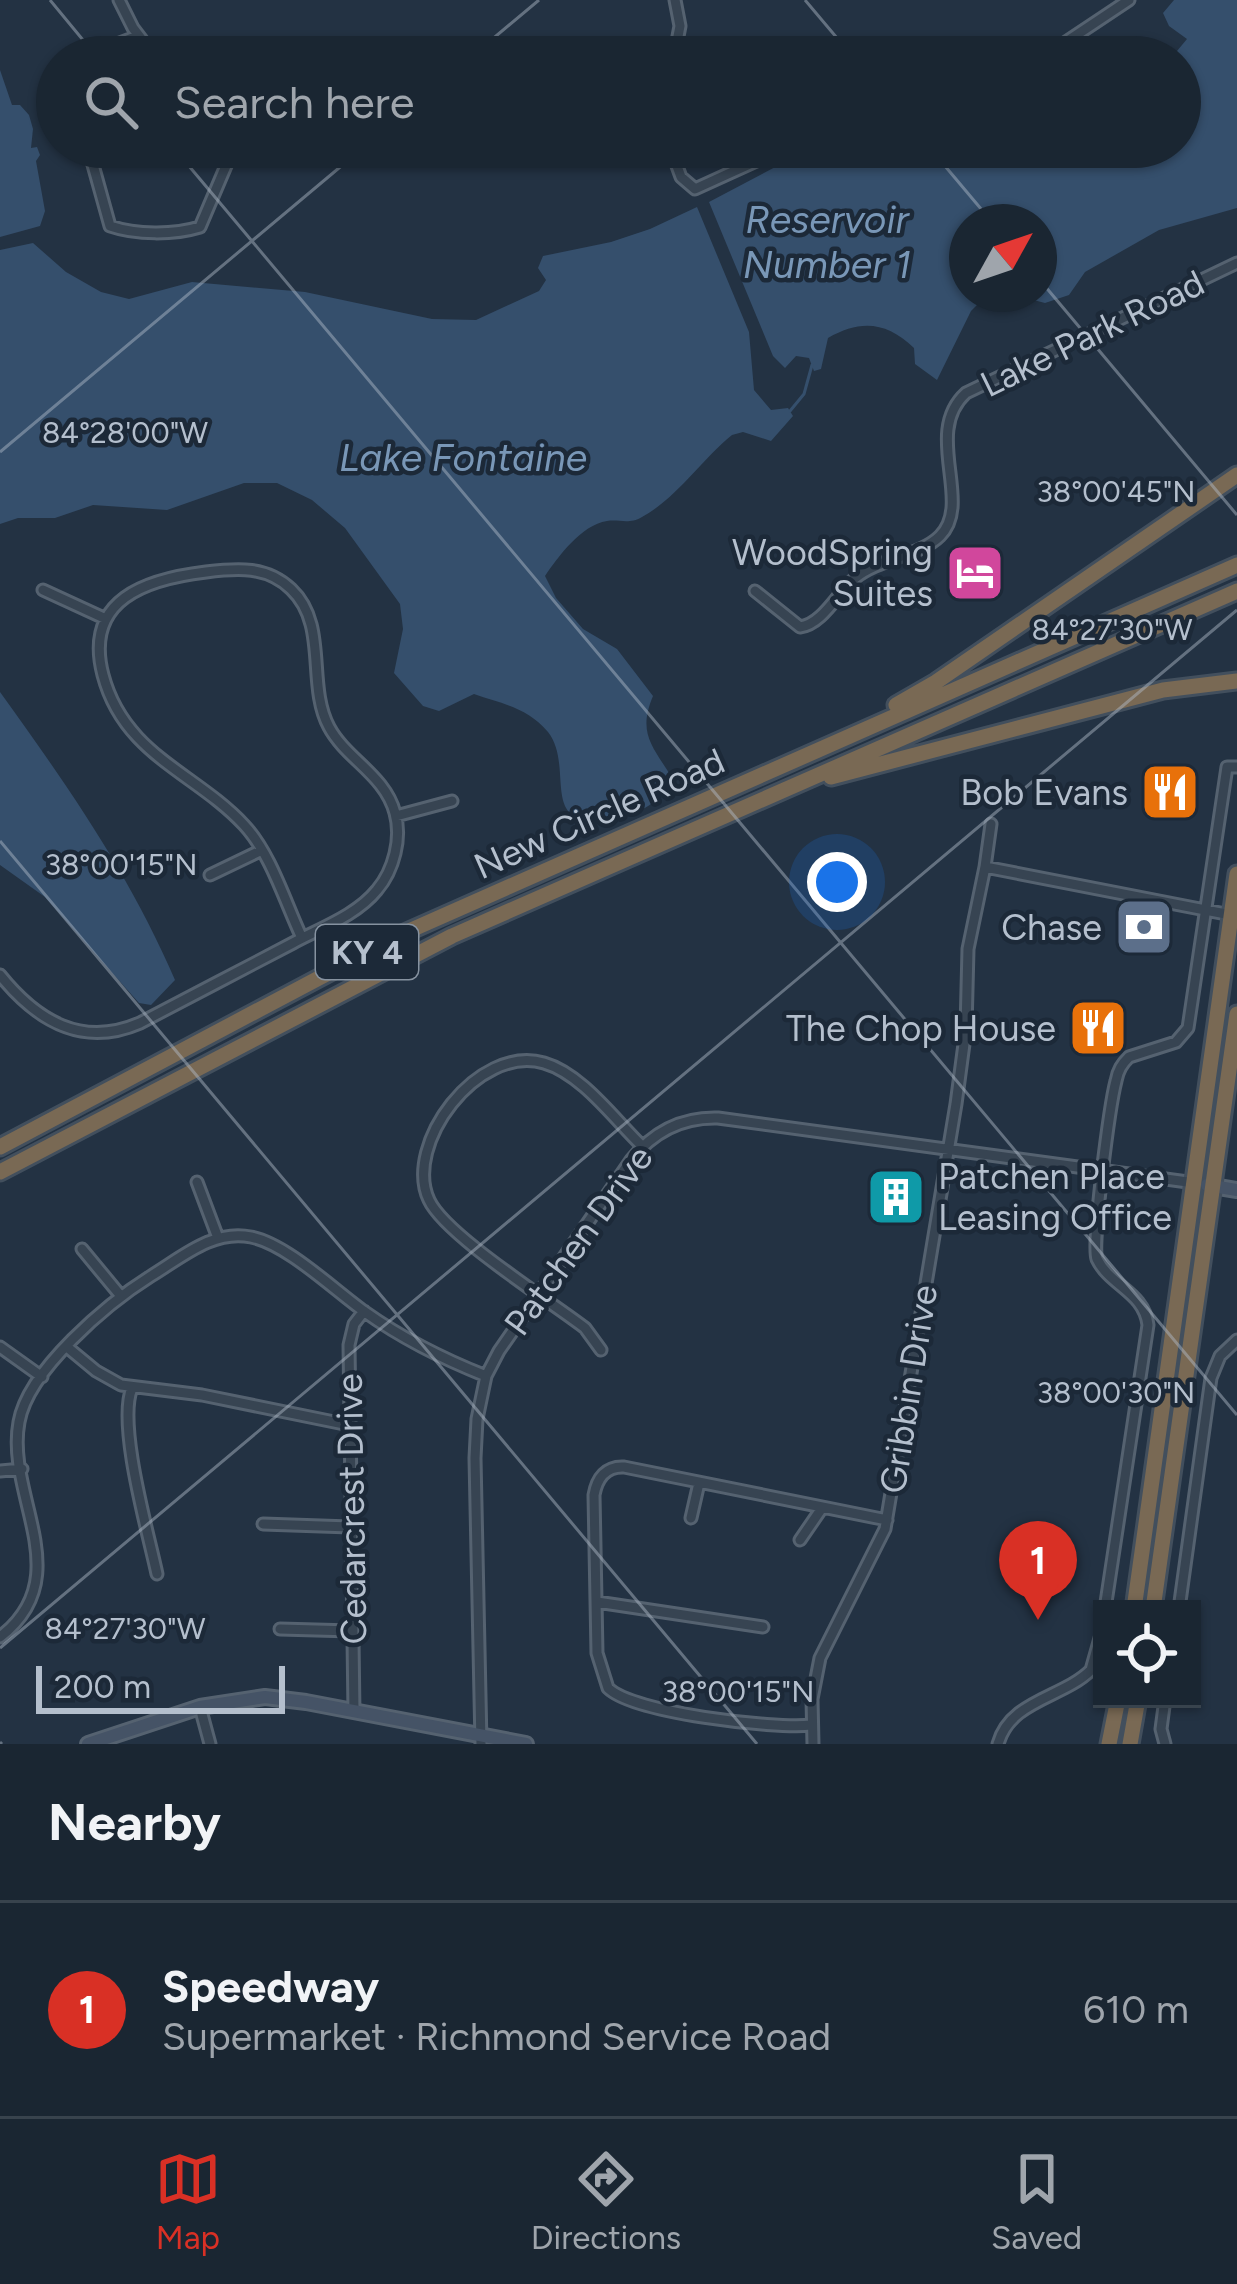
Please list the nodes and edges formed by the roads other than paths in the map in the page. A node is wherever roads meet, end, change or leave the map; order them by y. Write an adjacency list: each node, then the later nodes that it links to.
1 (119, 0): 4 (street)
2 (675, 0): 5 (street)
3 (1129, 0): 6 (street)
4 (138, 36)
5 (679, 36)
6 (1076, 36)
7 (94, 168): 8 (street)
8 (225, 168)
9 (678, 168): 10 (street)
10 (741, 168)
11 (1237, 263): 15 (street, Lake Park Road)
12 (1237, 476): 22 (highway)
13 (1237, 565): 22 (highway, New Circle Road / KY 4)
14 (44, 590): 17 (street)
15 (755, 591)
16 (1237, 591): 24 (highway, New Circle Road / KY 4)
17 (106, 619): 25 (street); 27 (street)
18 (1237, 671): 20 (highway)
19 (1237, 681): 20 (highway)
20 (1173, 688): 24 (highway)
21 (1237, 767): 31 (street)
22 (746, 780): 38 (highway, New Circle Road / KY 4)
23 (452, 801): 25 (street)
24 (742, 806): 40 (highway, New Circle Road / KY 4)
25 (396, 817): 33 (street)
26 (991, 824): 28 (street, Gribbin Drive)
27 (260, 851): 30 (street); 33 (street)
28 (985, 867): 31 (street); 39 (street, Gribbin Drive)
29 (1237, 874): 32 (highway)
30 (210, 875)
31 (1206, 910): 32 (street); 41 (street)
32 (1234, 915): 43 (highway)
33 (302, 938): 35 (street)
34 (0, 975): 35 (street)
35 (4, 989)
36 (1237, 1014): 44 (highway)
37 (642, 1146): 39 (street, Patchen Drive); 48 (street, Patchen Drive); 48 (street)
38 (0, 1147)
39 (948, 1150): 41 (street, Patchen Drive); 66 (street, Gribbin Drive)
40 (0, 1172)
41 (1105, 1172): 43 (street, Patchen Drive); 58 (street)
42 (197, 1182): 46 (street)
43 (1195, 1183): 44 (street); 59 (highway)
44 (1213, 1186): 45 (street); 70 (highway)
45 (1237, 1190)
46 (218, 1238): 49 (street); 50 (street)
47 (82, 1250): 49 (street)
48 (538, 1292): 54 (street); 55 (street, Patchen Drive)
49 (120, 1295): 53 (street)
50 (364, 1311): 55 (street); 60 (street, Cedarcrest Drive)
51 (1237, 1340): 71 (street)
52 (0, 1346): 56 (street)
53 (68, 1347): 56 (street); 57 (street)
54 (601, 1350)
55 (486, 1376): 89 (street, Patchen Drive)
56 (42, 1377): 61 (street)
57 (132, 1388): 60 (street); 72 (street)
58 (1135, 1414): 59 (street); 73 (street)
59 (1162, 1416): 74 (highway)
60 (349, 1425): 68 (street, Cedarcrest Drive)
61 (22, 1469): 62 (street); 81 (street)
62 (0, 1471)
63 (699, 1484): 64 (street); 65 (street); 77 (street)
64 (822, 1508): 66 (street); 69 (street)
65 (692, 1518)
66 (887, 1520): 88 (street, Gribbin Drive)
67 (263, 1525): 68 (street)
68 (350, 1526): 80 (street, Cedarcrest Drive)
69 (800, 1540)
70 (1160, 1564): 71 (street); 75 (highway)
71 (1186, 1568): 76 (street)
72 (157, 1574)
73 (1106, 1600)
74 (1134, 1600)
75 (1155, 1600)
76 (1181, 1600)
77 (597, 1602): 78 (street); 88 (street)
78 (763, 1627)
79 (280, 1629): 80 (street)
80 (352, 1631): 87 (street, Cedarcrest Drive)
81 (0, 1637)
82 (1093, 1666): 94 (street)
83 (200, 1707): 87 (street); 90 (street); 91 (street)
84 (1116, 1708): 95 (highway)
85 (1136, 1708): 96 (highway)
86 (1164, 1708): 97 (street)
87 (354, 1712): 89 (street)
88 (812, 1725): 93 (street, Gribbin Drive)
89 (481, 1740): 92 (street)
90 (88, 1744)
91 (210, 1744)
92 (526, 1744)
93 (813, 1744)
94 (998, 1744)
95 (1109, 1744)
96 (1130, 1744)
97 (1165, 1744)

